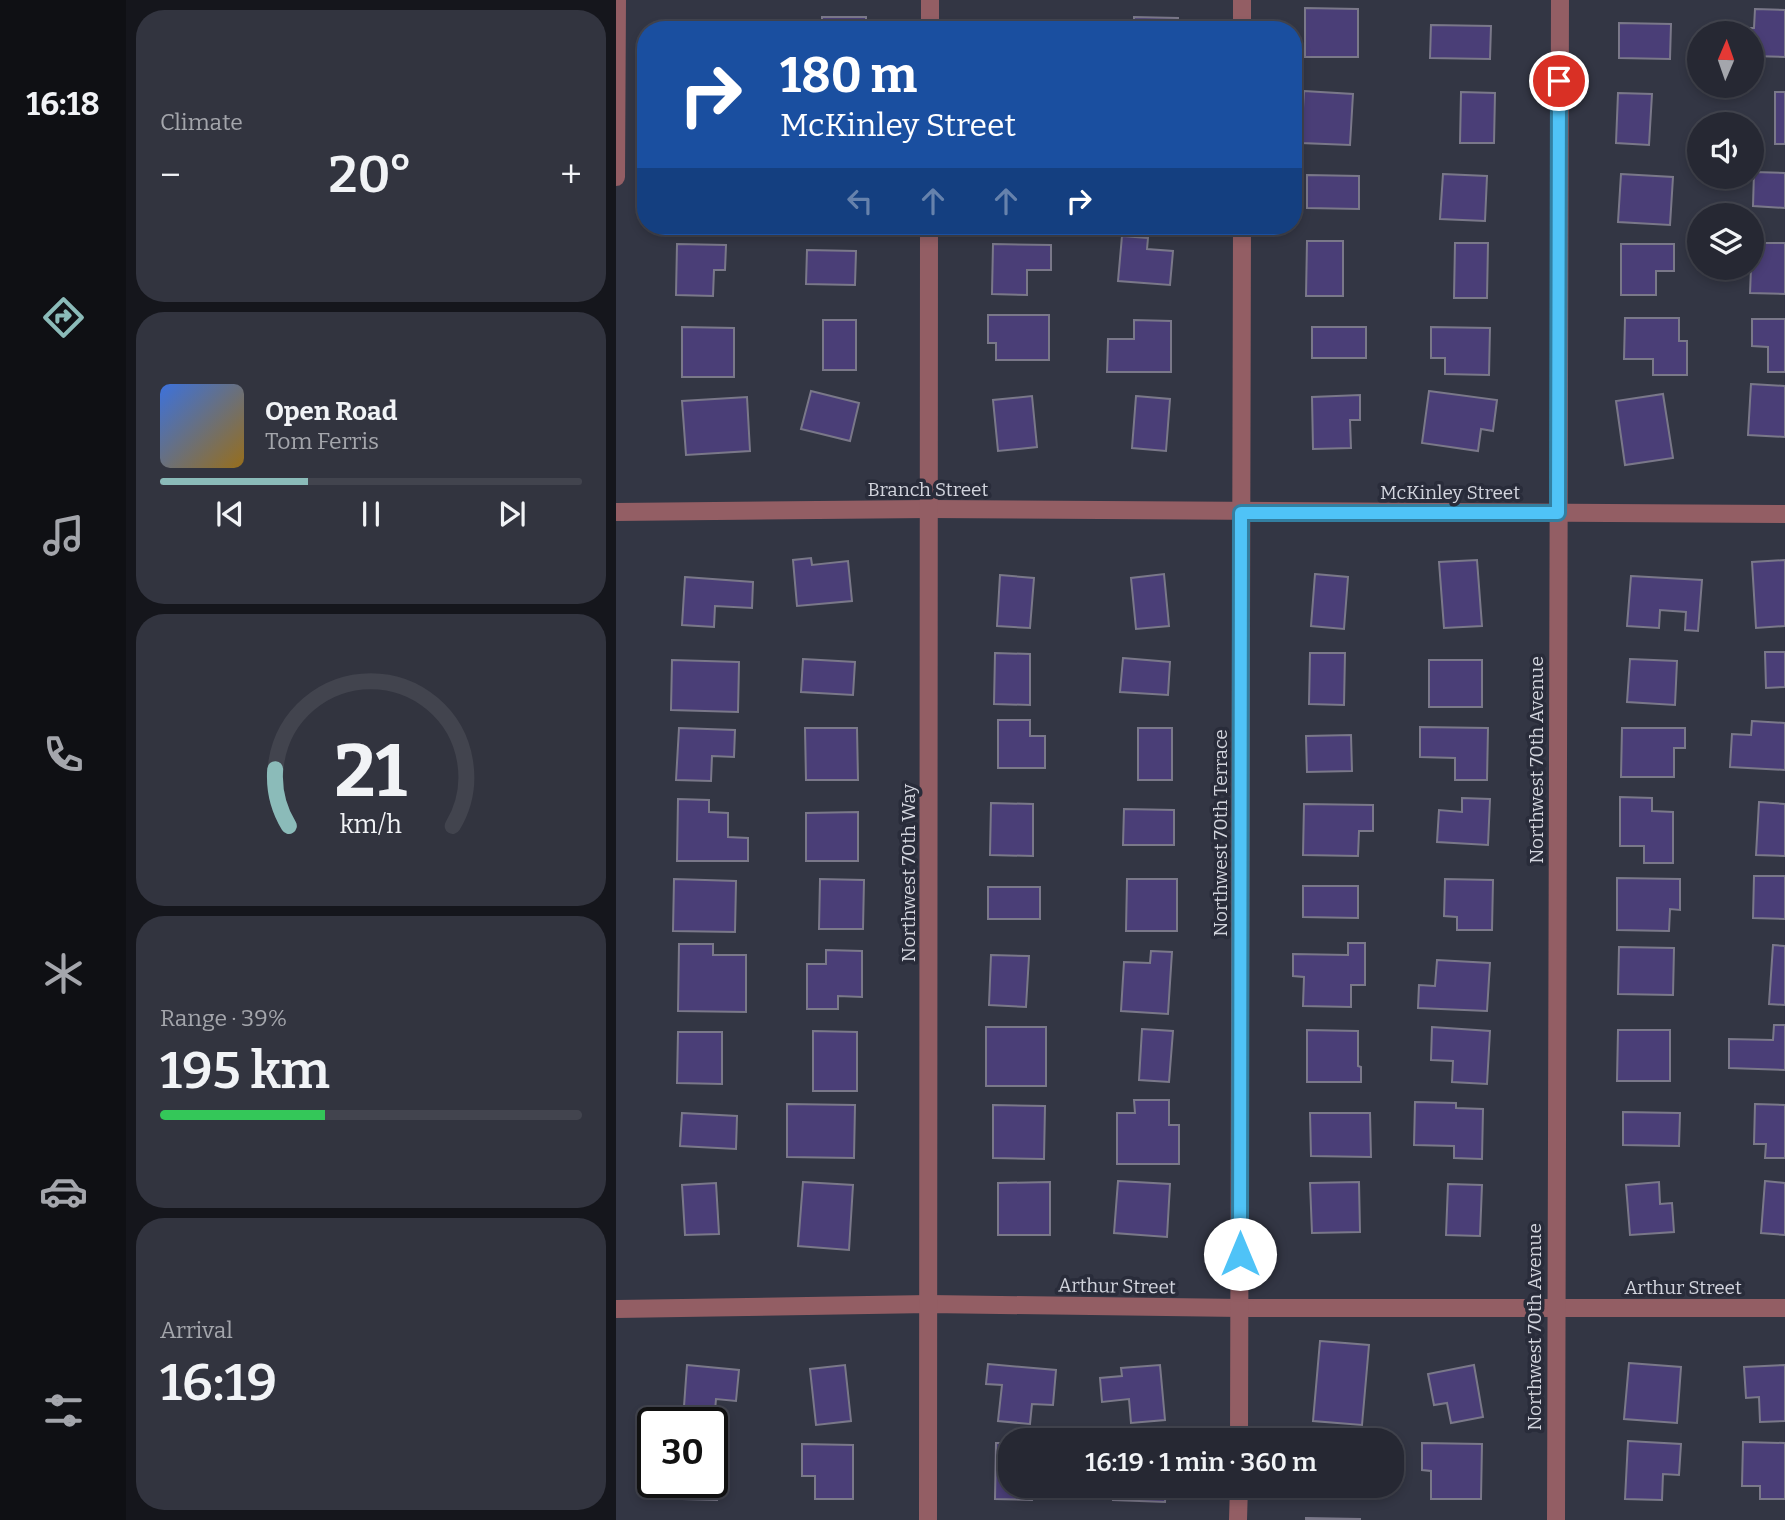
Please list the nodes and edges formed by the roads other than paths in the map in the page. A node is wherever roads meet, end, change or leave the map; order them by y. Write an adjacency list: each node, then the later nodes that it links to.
1 (617, 0): 7 (street)
2 (930, 0): 5 (street)
3 (1242, 0): 6 (street)
4 (1560, 0): 13 (street, Northwest 70th Avenue)
5 (930, 21)
6 (1242, 21)
7 (616, 177)
8 (929, 235): 10 (street, Northwest 70th Way)
9 (1242, 235): 12 (street, Northwest 70th Terrace)
10 (929, 509): 11 (street, Branch Street); 12 (street, Branch Street); 15 (street, Northwest 70th Way)
11 (616, 512)
12 (1241, 513): 13 (street, McKinley Street); 16 (street, Northwest 70th Terrace)
13 (1558, 513): 14 (street, McKinley Street); 17 (street, Northwest 70th Avenue)
14 (1785, 514)
15 (929, 1304): 16 (street, Arthur Street); 19 (street, Arthur Street); 22 (street, Northwest 70th Way)
16 (1240, 1308): 17 (street, Arthur Street); 20 (street, Northwest 70th Terrace)
17 (1555, 1308): 18 (street, Arthur Street); 24 (street, Northwest 70th Avenue)
18 (1785, 1308)
19 (616, 1309)
20 (1239, 1428)
21 (1238, 1498): 23 (street)
22 (928, 1520)
23 (1238, 1520)
24 (1556, 1520)

